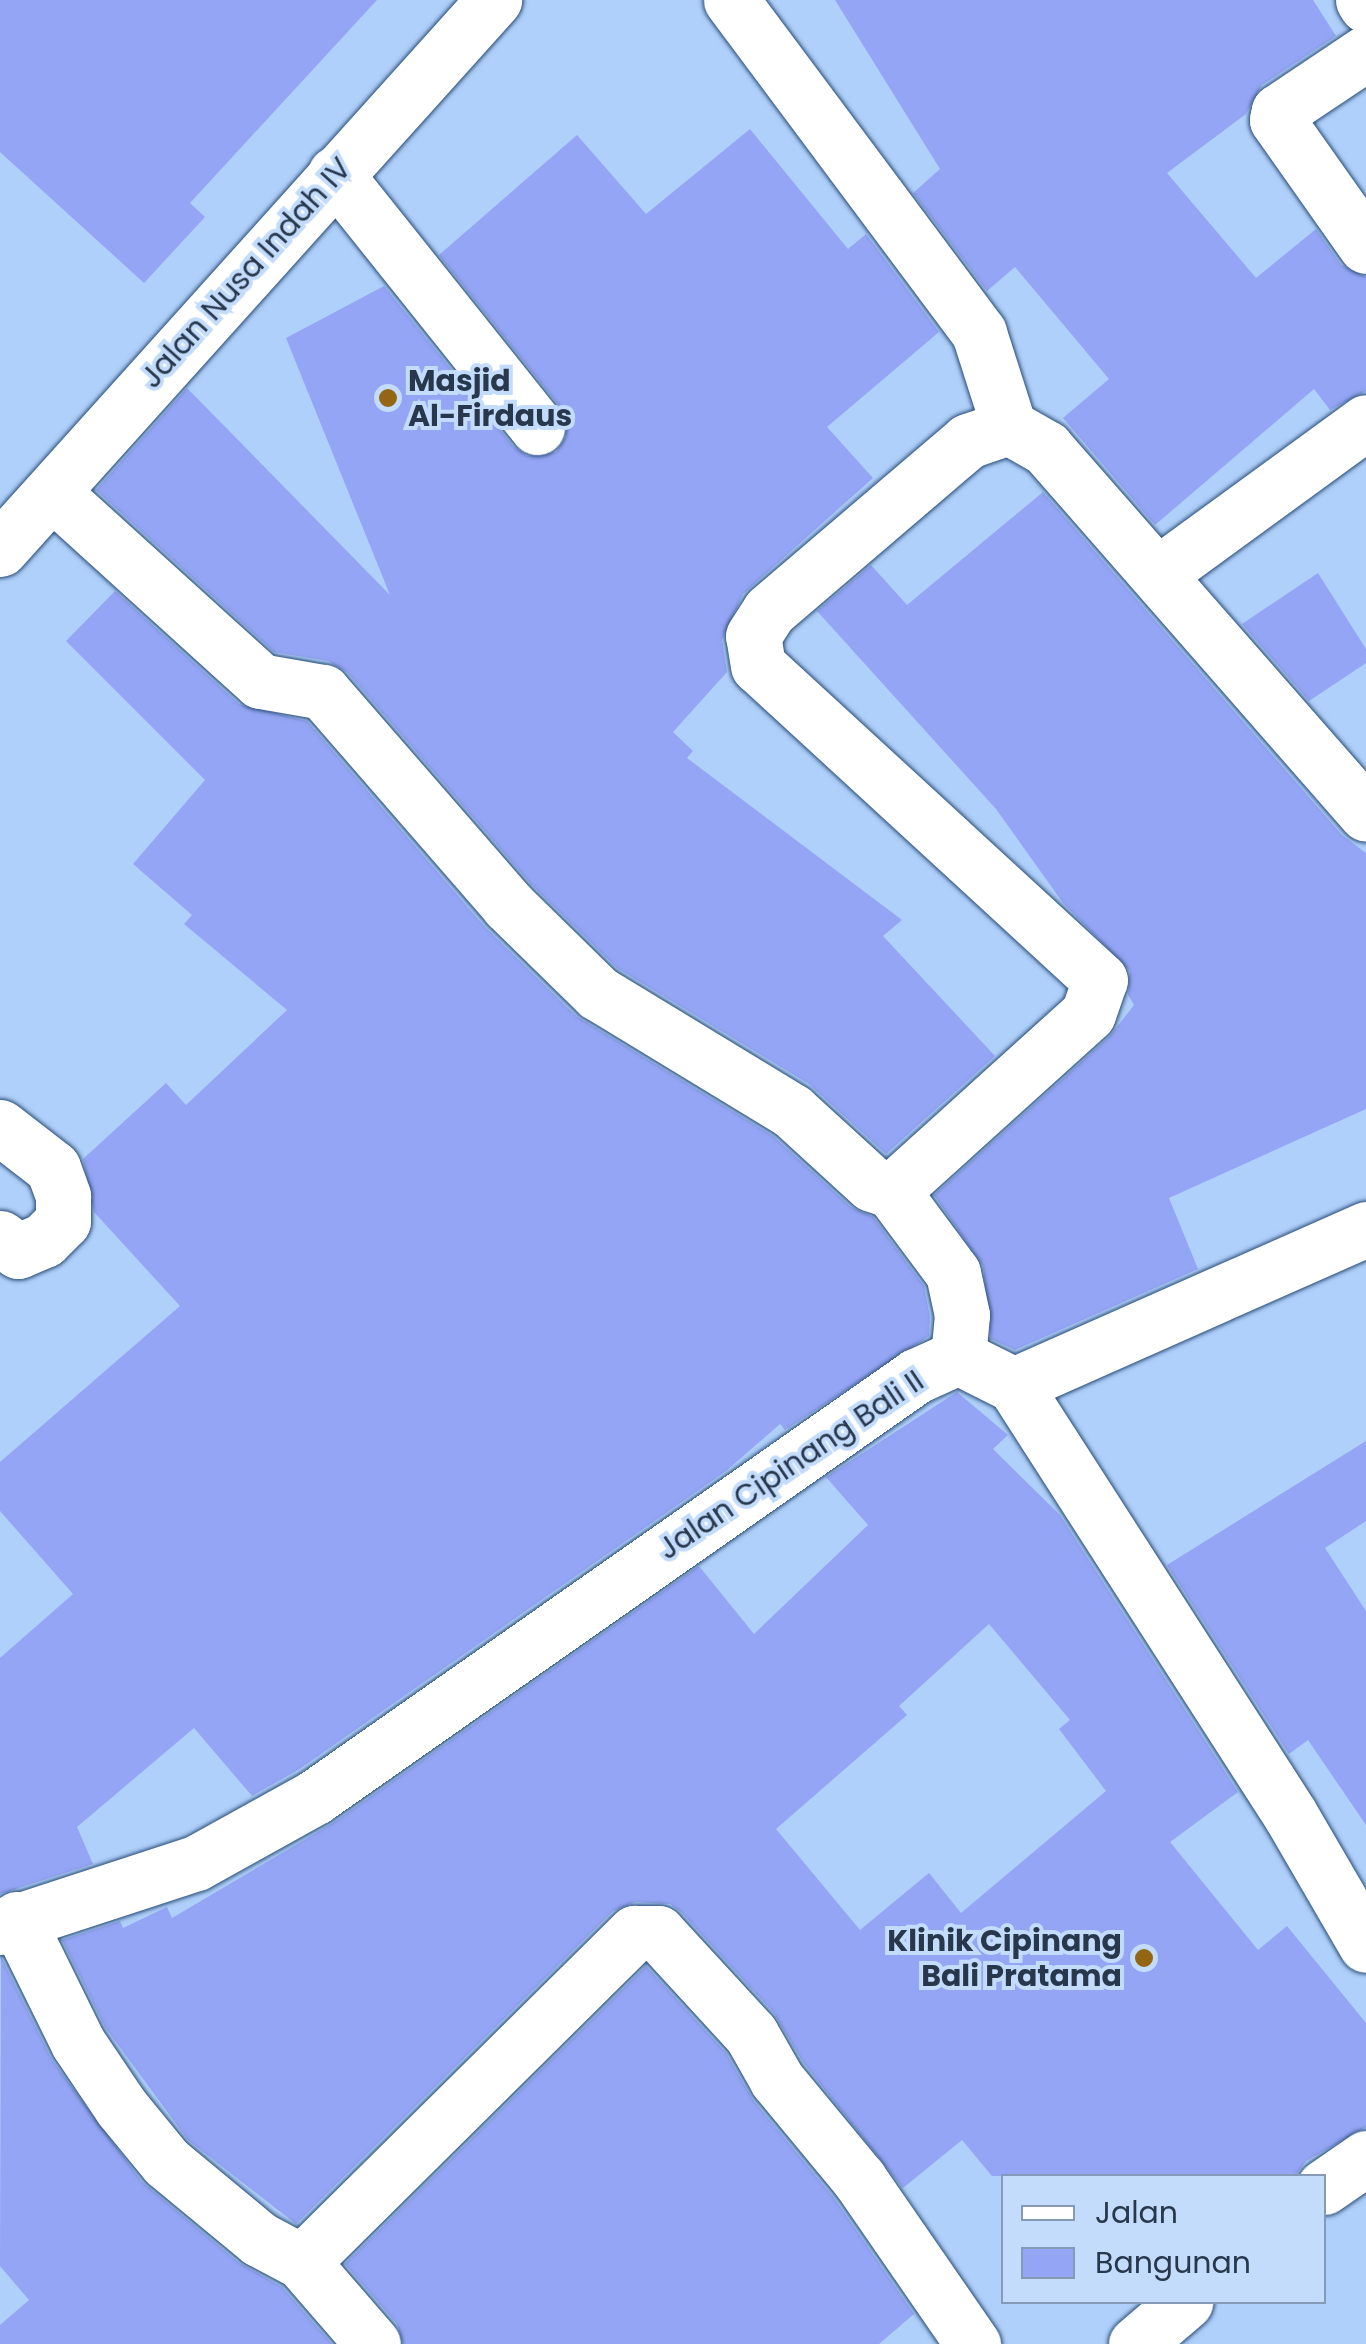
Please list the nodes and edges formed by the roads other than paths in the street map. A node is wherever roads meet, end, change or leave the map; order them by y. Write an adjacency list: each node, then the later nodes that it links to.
1 (494, 0): 4 (street, Jalan Nusa Indah IV)
2 (731, 0): 8 (street)
3 (1366, 53): 5 (street)
4 (334, 174): 7 (street); 9 (street, Jalan Nusa Indah IV)
5 (1366, 246)
6 (1366, 422): 11 (street)
7 (537, 427)
8 (1009, 427): 11 (street); 14 (street)
9 (54, 494): 10 (street, Jalan Nusa Indah IV); 14 (street)
10 (0, 549)
11 (1159, 573): 12 (street)
12 (1366, 814)
13 (0, 1126): 16 (street)
14 (892, 1191): 17 (street)
15 (1366, 1230): 18 (street)
16 (0, 1238)
17 (958, 1357): 18 (street, Jalan Cipinang Bali II); 19 (street, Jalan Cipinang Bali II)
18 (1014, 1385): 20 (street)
19 (9, 1923): 23 (street)
20 (1366, 1945)
21 (1366, 2158): 22 (street)
22 (1326, 2186)
23 (302, 2262): 25 (street); 26 (street)
24 (1183, 2304): 27 (street)
25 (373, 2344)
26 (973, 2344)
27 (1136, 2344)

